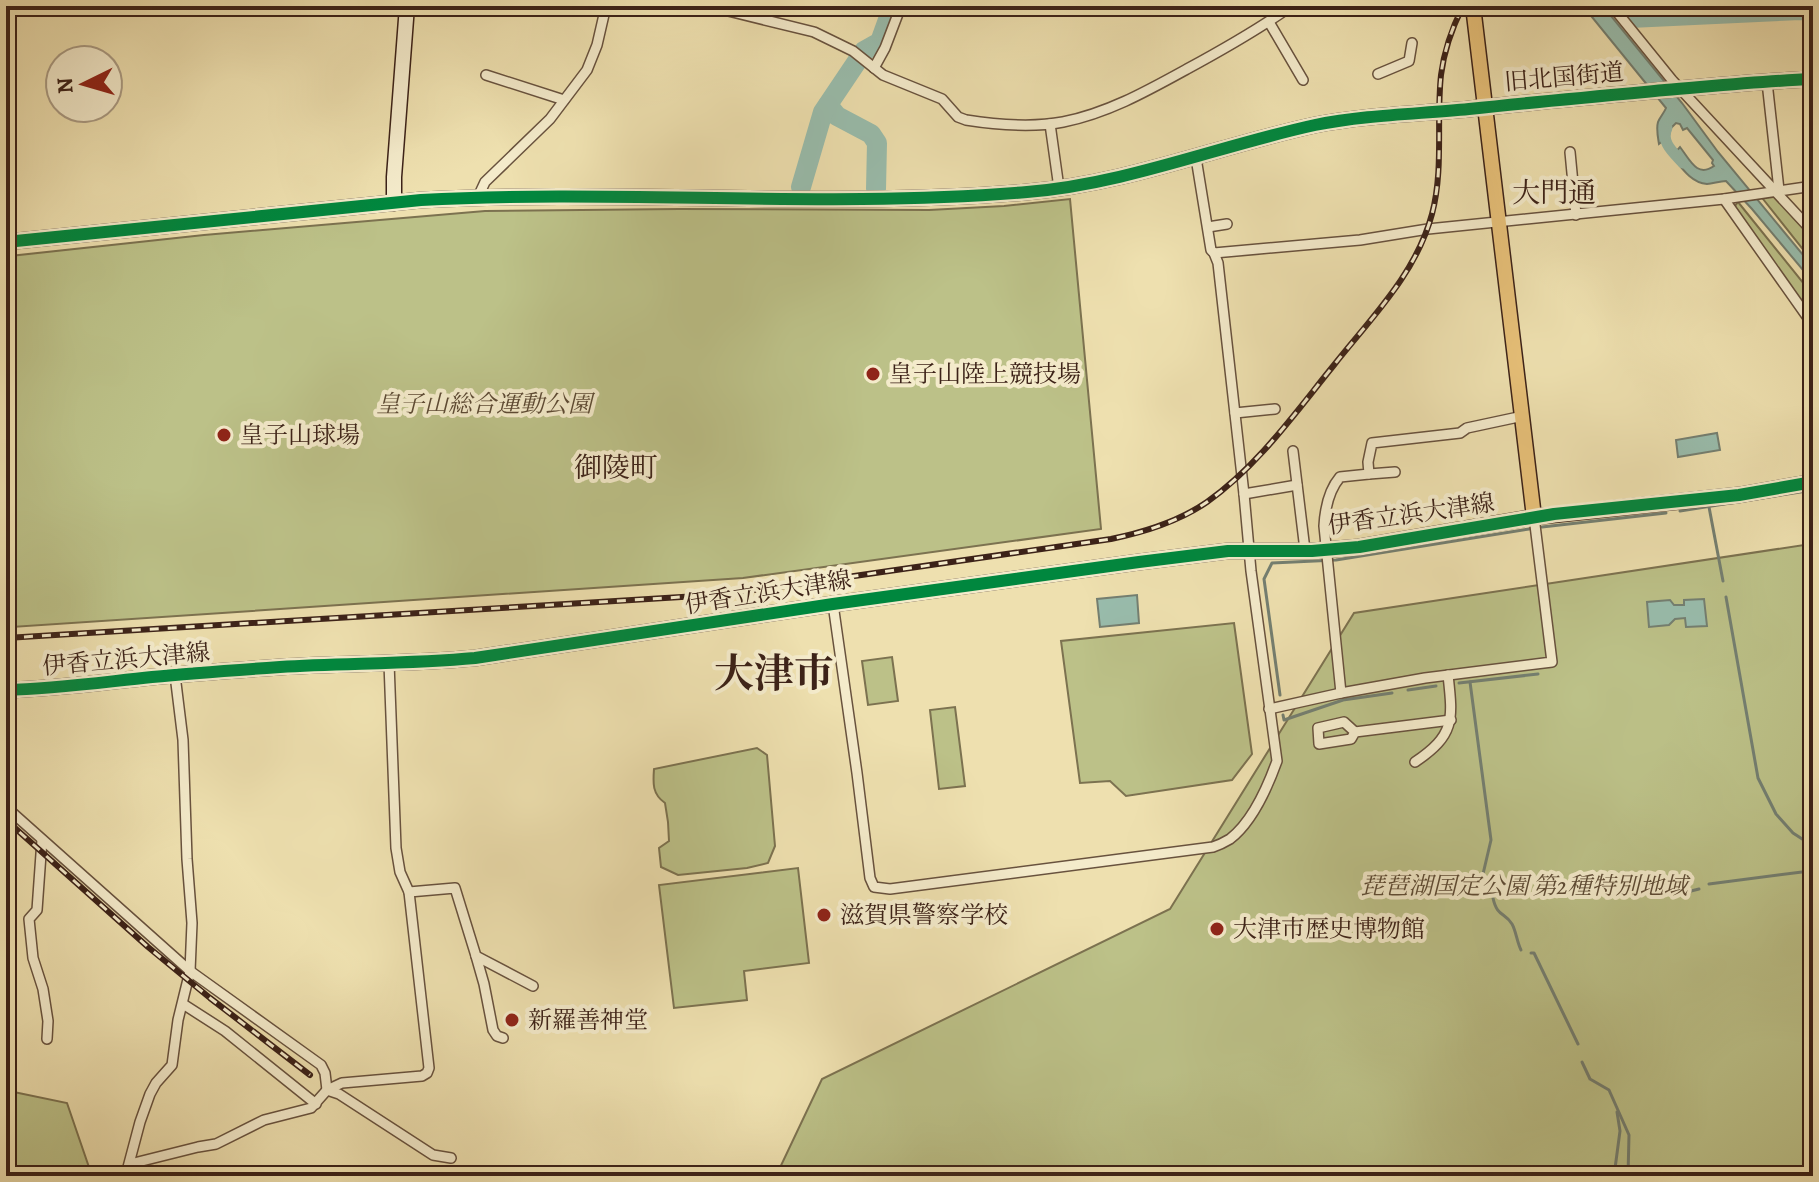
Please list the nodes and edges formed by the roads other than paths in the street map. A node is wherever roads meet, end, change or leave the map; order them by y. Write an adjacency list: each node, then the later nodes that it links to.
1 (407, 6): 29 (street)
2 (606, 6): 19 (street)
3 (708, 6): 12 (street)
4 (901, 6): 12 (street)
5 (1017, 6): 6 (street)
6 (1025, 6)
7 (1291, 6): 10 (street)
8 (1473, 6): 20 (main road)
9 (1612, 6): 18 (street)
10 (1269, 22): 16 (street); 21 (street)
11 (1412, 43): 13 (street)
12 (874, 68): 21 (street)
13 (1378, 74)
14 (486, 75): 19 (street)
15 (1813, 79): 17 (street)
16 (1303, 80)
17 (1767, 82): 18 (street); 26 (street)
18 (1677, 89): 20 (street, 旧北国街道); 26 (street)
19 (564, 100): 27 (street)
20 (1484, 107): 23 (street, 旧北国街道); 31 (main road)
21 (1050, 124): 25 (street)
22 (1570, 152): 30 (street)
23 (1196, 158): 25 (street, 旧北国街道); 33 (street)
24 (1813, 186): 26 (street)
25 (1059, 188): 27 (street, 旧北国街道)
26 (1774, 191): 28 (street); 34 (street)
27 (478, 197): 29 (street, 旧北国街道)
28 (1725, 199): 30 (street); 37 (street)
29 (394, 203): 35 (street, 旧北国街道)
30 (1576, 215): 31 (street)
31 (1498, 222): 36 (street); 40 (main road)
32 (1227, 224): 33 (street)
33 (1208, 227): 36 (street)
34 (1813, 232)
35 (6, 242)
36 (1214, 253): 39 (street)
37 (1813, 325)
38 (1275, 409): 39 (street)
39 (1235, 413): 46 (street)
40 (1523, 416): 43 (street); 47 (main road)
41 (1293, 451): 45 (street)
42 (1395, 472): 43 (street)
43 (1369, 474): 50 (street)
44 (1813, 482): 47 (street)
45 (1297, 485): 46 (street); 49 (street)
46 (1244, 494): 48 (street)
47 (1534, 517): 50 (main road, 伊香立浜大津線); 54 (street)
48 (1250, 550): 49 (main road, 伊香立浜大津線); 51 (main road, 伊香立浜大津線); 57 (street)
49 (1305, 550): 50 (main road, 伊香立浜大津線)
50 (1328, 558): 56 (street)
51 (833, 604): 52 (main road, 伊香立浜大津線); 57 (street)
52 (389, 663): 53 (main road, 伊香立浜大津線); 63 (street)
53 (175, 675): 55 (main road, 伊香立浜大津線); 65 (street)
54 (1448, 675): 56 (street); 58 (street)
55 (6, 690)
56 (1341, 693): 57 (street)
57 (1269, 709)
58 (1451, 720): 59 (street); 60 (street)
59 (1355, 732)
60 (1415, 762)
61 (6, 807): 62 (street)
62 (42, 840): 65 (street); 69 (street)
63 (409, 892): 64 (street); 70 (street)
64 (476, 956): 66 (street); 68 (street)
65 (190, 971): 67 (street); 70 (street)
66 (533, 986)
67 (183, 1004): 71 (street); 73 (street)
68 (503, 1038)
69 (47, 1039)
70 (327, 1090): 71 (street); 72 (street)
71 (316, 1104): 73 (street)
72 (451, 1158)
73 (130, 1164): 74 (street)
74 (120, 1176)

